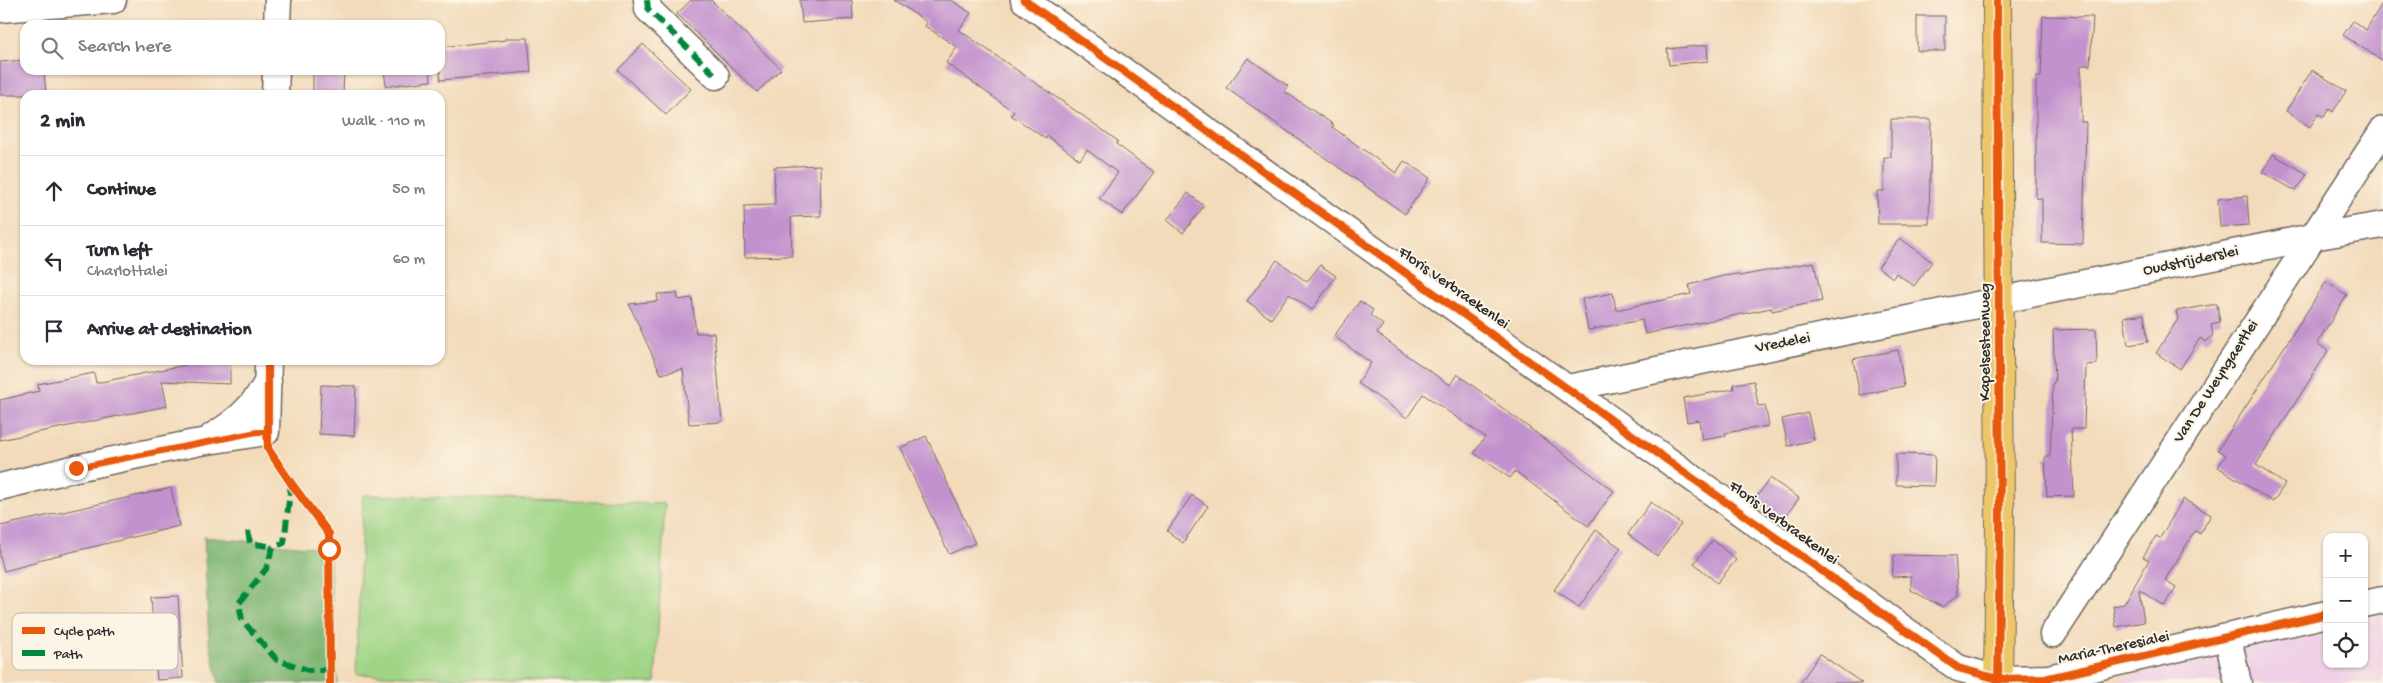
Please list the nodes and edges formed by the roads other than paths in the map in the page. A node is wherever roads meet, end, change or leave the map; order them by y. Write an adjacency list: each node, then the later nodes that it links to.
1 (114, 0): 6 (street)
2 (278, 0): 7 (street)
3 (647, 0): 9 (street)
4 (1024, 0): 16 (street, Floris Verbraekenlei)
5 (1997, 0): 14 (main road, Kapelsesteenweg)
6 (0, 9)
7 (277, 20)
8 (276, 75): 10 (street)
9 (716, 76)
10 (275, 90)
11 (2383, 130): 13 (street, Van De Weyngaertlei)
12 (2383, 225): 13 (street, Oudstrijderslei)
13 (2312, 237): 14 (street, Oudstrijderslei); 23 (street, Van De Weyngaertlei)
14 (1999, 302): 16 (street, Vredelei); 26 (main road, Kapelsesteenweg)
15 (268, 370): 17 (street); 17 (street)
16 (1568, 388): 20 (street, Floris Verbraekenlei)
17 (238, 428): 18 (street)
18 (0, 487)
19 (2383, 600): 21 (street)
20 (1866, 601): 26 (street, Maria-Theresialei)
21 (2368, 603)
22 (2323, 615): 24 (street, Maria-Theresialei)
23 (2053, 634)
24 (2228, 638): 25 (street, Maria-Theresialei); 27 (street)
25 (2050, 680): 26 (street, Maria-Theresialei)
26 (1998, 681)
27 (2238, 683)

